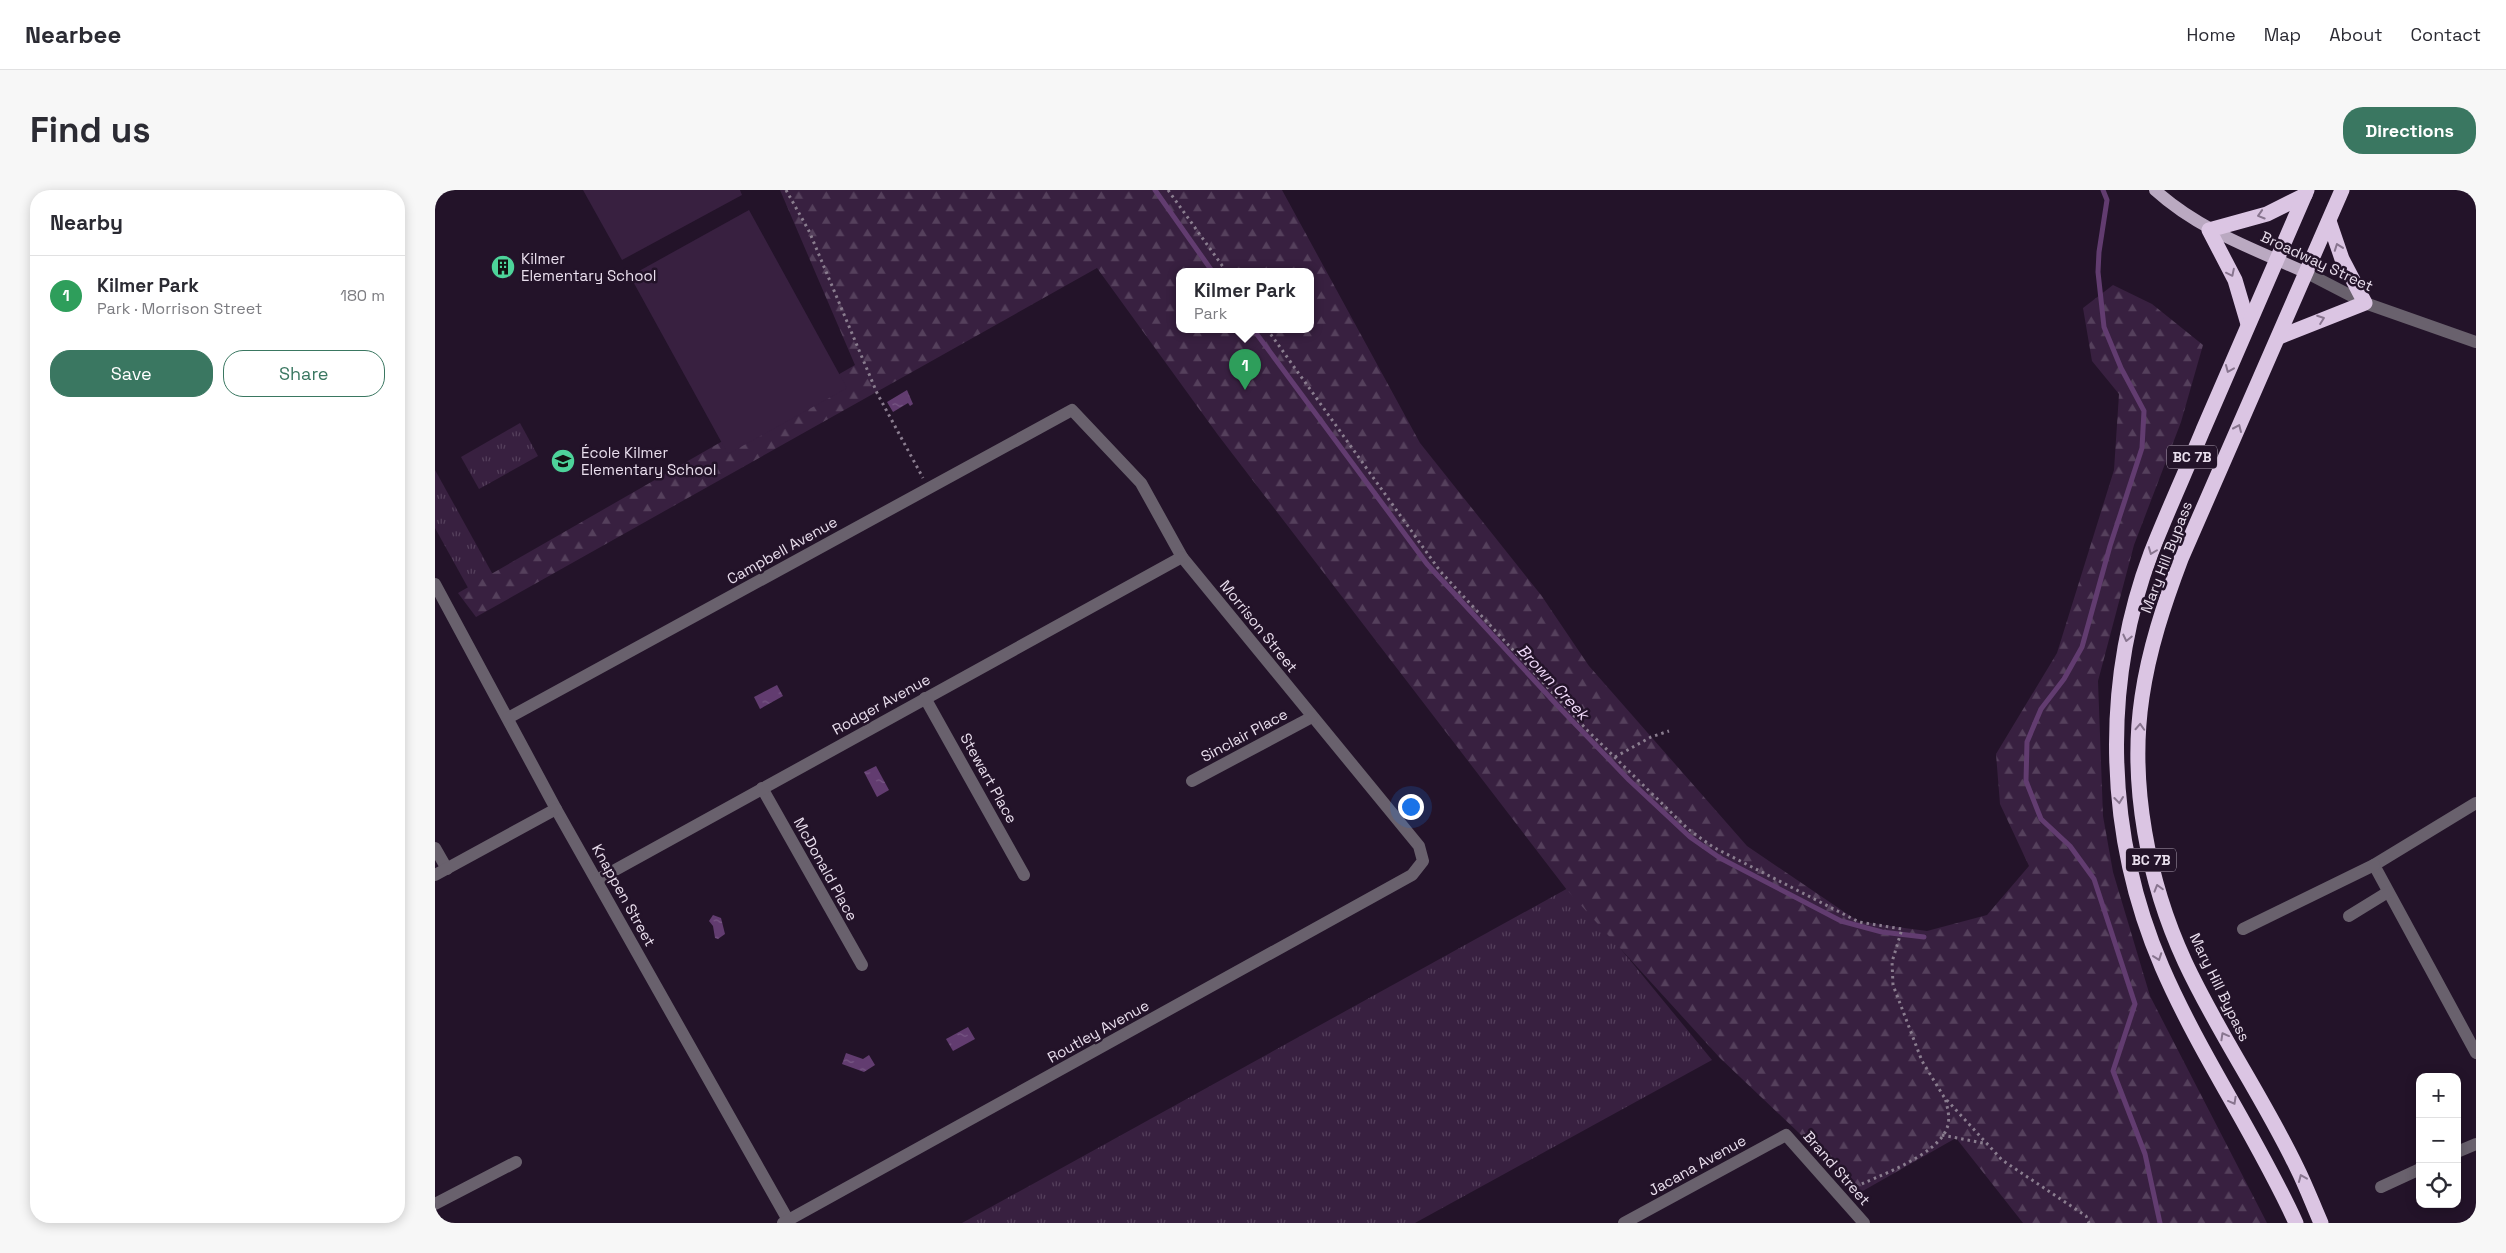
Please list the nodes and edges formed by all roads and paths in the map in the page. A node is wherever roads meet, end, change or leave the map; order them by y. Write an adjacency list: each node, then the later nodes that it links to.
1 (786, 190): 17 (path)
2 (1168, 190): 9 (path)
3 (2155, 190): 7 (main road, Broadway Street)
4 (2342, 190): 6 (highway, Mary Hill Bypass / BC 7B)
5 (2306, 192): 7 (highway, one-way to 7); 8 (highway, Mary Hill Bypass / BC 7B)
6 (2329, 221): 10 (highway, Mary Hill Bypass / BC 7B); 11 (highway, one-way to 6)
7 (2209, 230): 8 (main road, Broadway Street); 12 (highway, one-way to 12)
8 (2276, 259): 10 (main road, Broadway Street); 12 (highway, Mary Hill Bypass / BC 7B)
9 (1224, 268)
10 (2307, 273): 11 (street, Broadway Street); 14 (highway, Mary Hill Bypass / BC 7B)
11 (2365, 303): 14 (highway, one-way to 11); 15 (street, Broadway Street)
12 (2249, 324): 55 (highway, Mary Hill Bypass / BC 7B, one-way to 55)
13 (1270, 333): 24 (path)
14 (2279, 337): 56 (highway, Mary Hill Bypass / BC 7B, one-way to 14)
15 (2476, 342)
16 (1072, 410): 17 (street, Campbell Avenue); 18 (street, Morrison Street)
17 (929, 488): 22 (street, Campbell Avenue)
18 (1182, 557): 20 (street, Rodger Avenue); 21 (street, Morrison Street)
19 (435, 584): 22 (street, Knappen Street)
20 (925, 698): 26 (street, Rodger Avenue); 33 (street, Stewart Place)
21 (1312, 717): 25 (street, Sinclair Place); 30 (street, Morrison Street)
22 (508, 718): 28 (street, Knappen Street)
23 (1669, 731): 24 (path)
24 (1615, 757): 40 (path)
25 (1192, 781)
26 (762, 788): 34 (street, Rodger Avenue); 38 (street, McDonald Place)
27 (2476, 803): 31 (street)
28 (557, 809): 32 (street); 34 (street, Knappen Street)
29 (435, 848): 32 (street)
30 (1423, 861): 51 (street, Routley Avenue)
31 (2374, 866): 35 (street); 37 (street)
32 (441, 872)
33 (1024, 875)
34 (597, 880): 51 (street, Knappen Street)
35 (2389, 892): 36 (street); 39 (street)
36 (2349, 916)
37 (2243, 929)
38 (862, 965)
39 (2476, 1053)
40 (1944, 1097): 42 (path); 43 (path)
41 (1786, 1135): 49 (street, Brand Street); 52 (street, Jacana Avenue)
42 (1942, 1135): 43 (path); 49 (path)
43 (1988, 1144): 54 (path)
44 (2476, 1144): 45 (street)
45 (2461, 1150)
46 (516, 1162): 50 (street)
47 (2416, 1171): 48 (street)
48 (2381, 1187)
49 (1839, 1194): 53 (street, Brand Street)
50 (435, 1204)
51 (785, 1222)
52 (1624, 1223)
53 (1864, 1223)
54 (2089, 1223)
55 (2296, 1223)
56 (2321, 1223)

